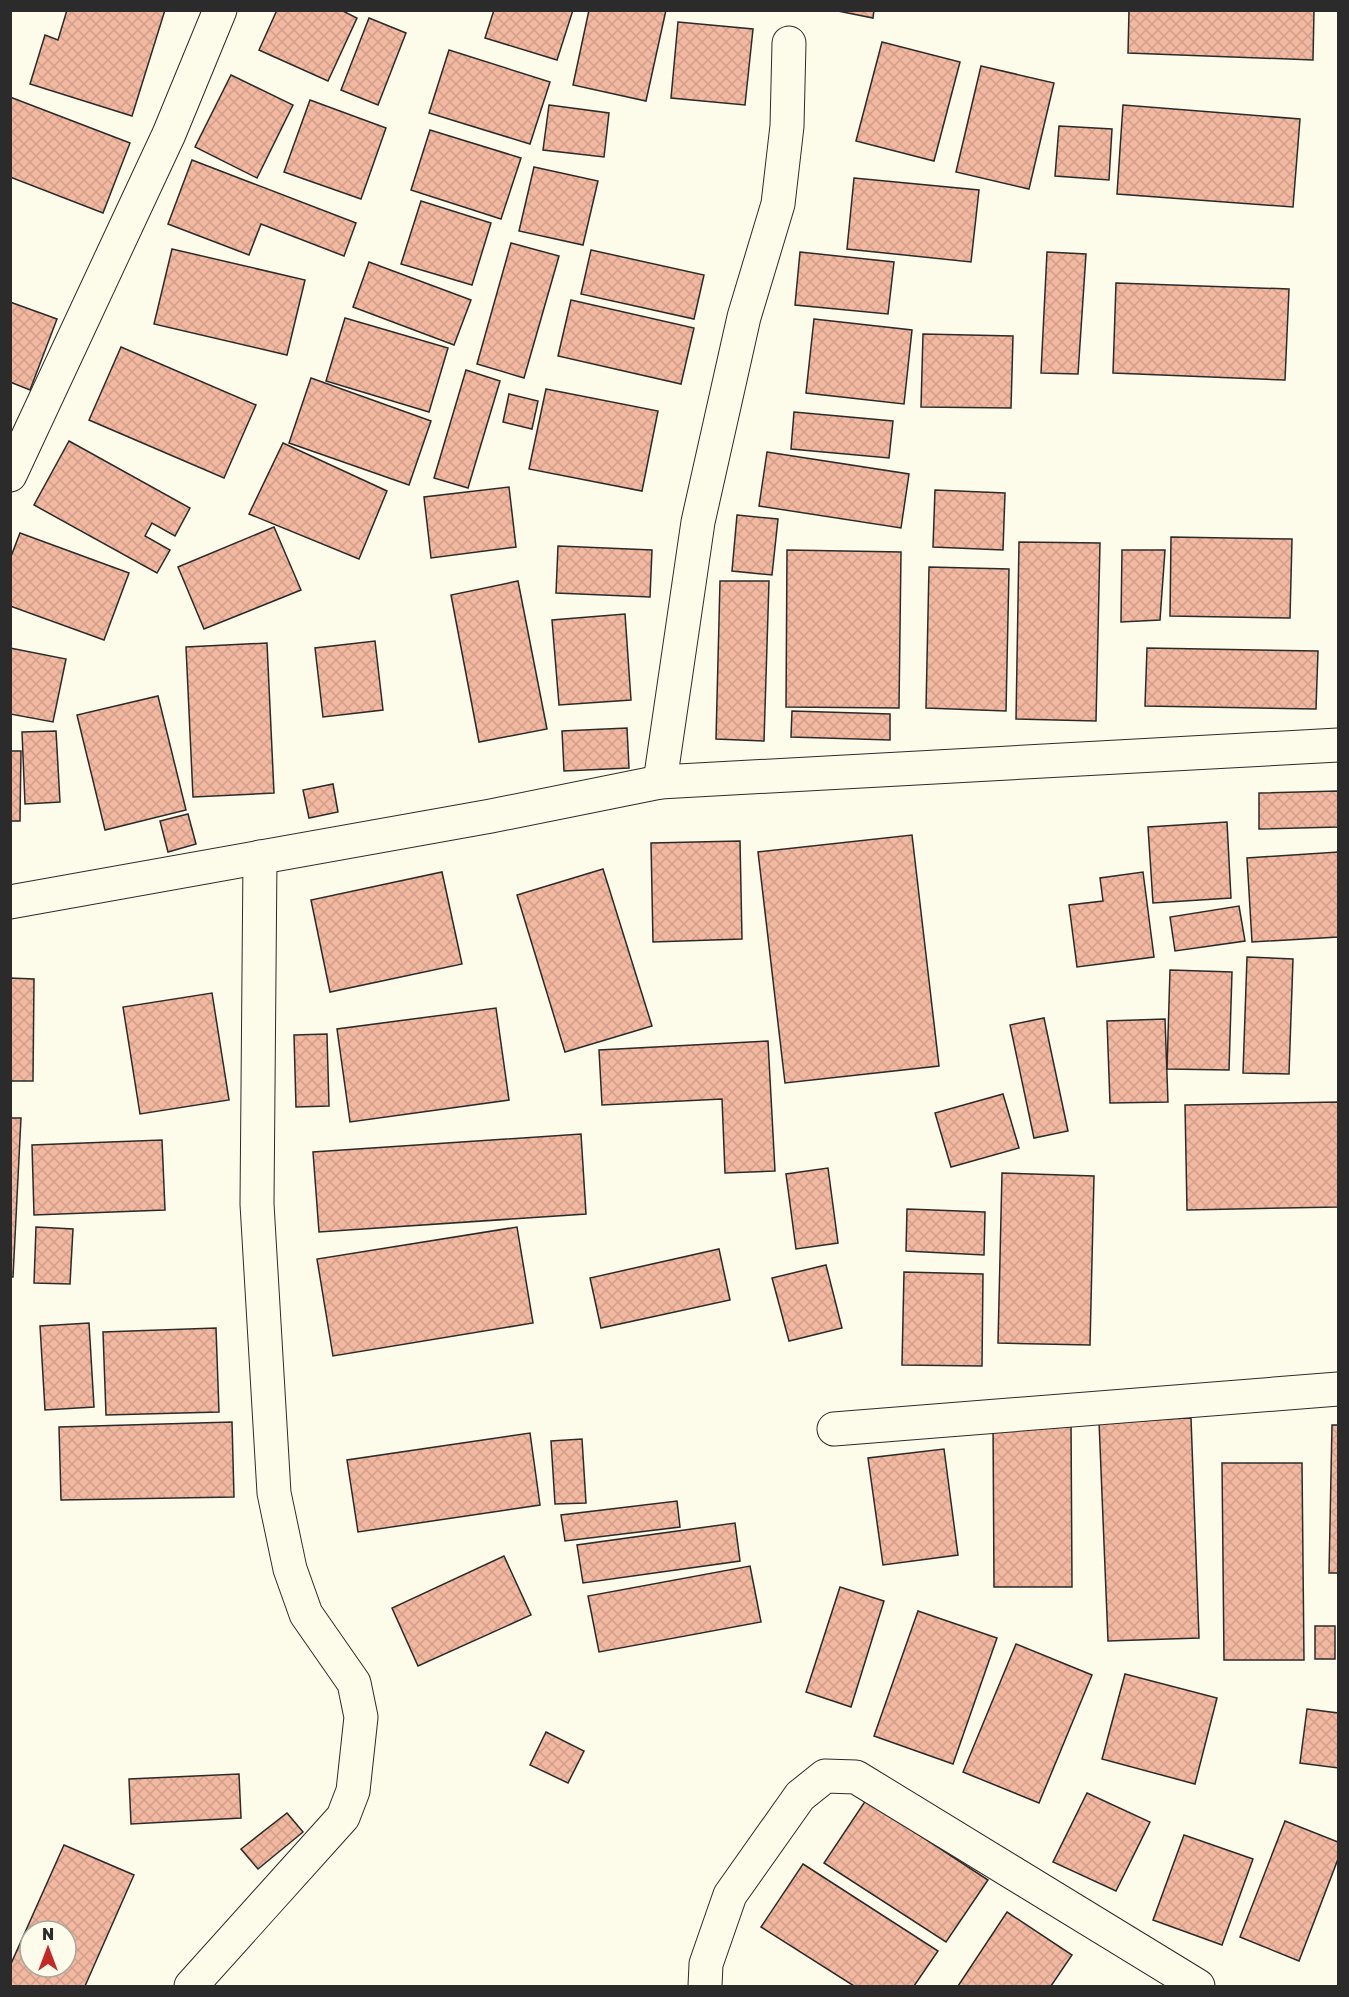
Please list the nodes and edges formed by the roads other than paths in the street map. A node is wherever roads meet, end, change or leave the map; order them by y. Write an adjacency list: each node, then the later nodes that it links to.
1 (220, 10): 3 (street)
2 (789, 43): 5 (street)
3 (10, 475)
4 (1338, 745): 5 (street)
5 (660, 782): 6 (street)
6 (260, 857): 7 (street); 10 (street)
7 (10, 902)
8 (1338, 1389): 9 (street)
9 (834, 1429)
10 (191, 1986)
11 (705, 1986): 12 (street)
12 (1197, 1986)

